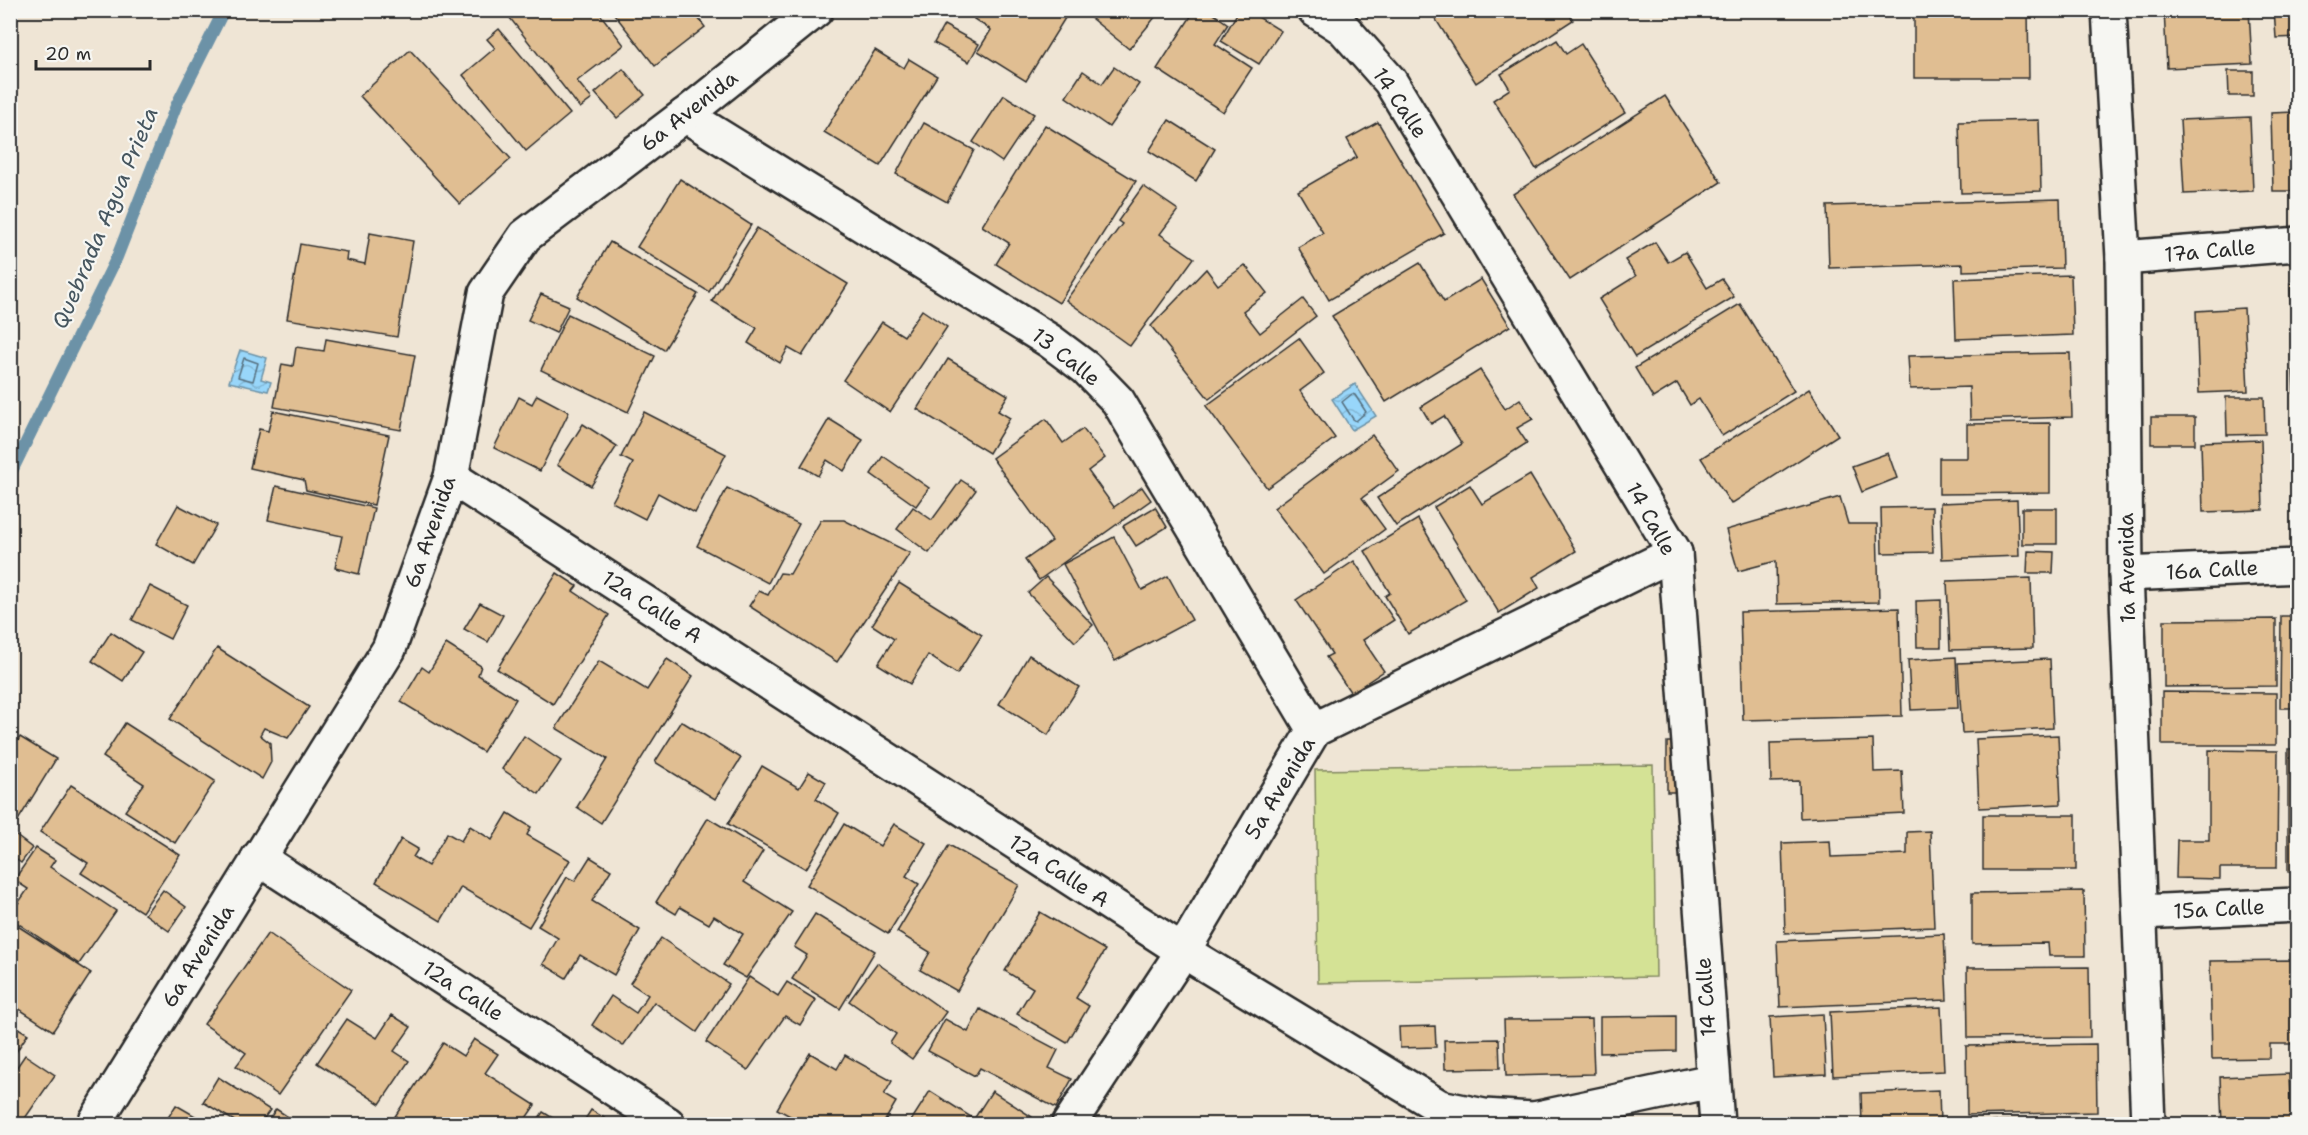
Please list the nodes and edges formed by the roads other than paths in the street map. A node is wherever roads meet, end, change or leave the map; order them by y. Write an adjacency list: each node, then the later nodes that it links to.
1 (816, 10): 4 (street, 6a Avenida)
2 (1315, 10): 8 (street, 14 Calle)
3 (2109, 10): 6 (street, 1a Avenida)
4 (685, 115): 7 (street, 6a Avenida); 11 (street, 13 Calle)
5 (2298, 244): 6 (street, 17a Calle)
6 (2123, 258): 10 (street, 1a Avenida)
7 (451, 477): 12 (street, 6a Avenida); 15 (street, 12a Calle A)
8 (1675, 553): 11 (street, 5a Avenida); 16 (street, 14 Calle)
9 (2298, 566): 10 (street, 16a Calle)
10 (2126, 574): 14 (street, 1a Avenida)
11 (1314, 730): 15 (street, 5a Avenida)
12 (258, 858): 17 (street, 6a Avenida); 18 (street, 12a Calle)
13 (2298, 905): 14 (street, 15a Calle)
14 (2140, 912): 21 (street, 1a Avenida)
15 (1183, 951): 16 (street, 12a Calle A); 19 (street, 5a Avenida)
16 (1712, 1081): 20 (street, 14 Calle)
17 (94, 1125)
18 (668, 1125)
19 (1069, 1125)
20 (1717, 1125)
21 (2148, 1125)

